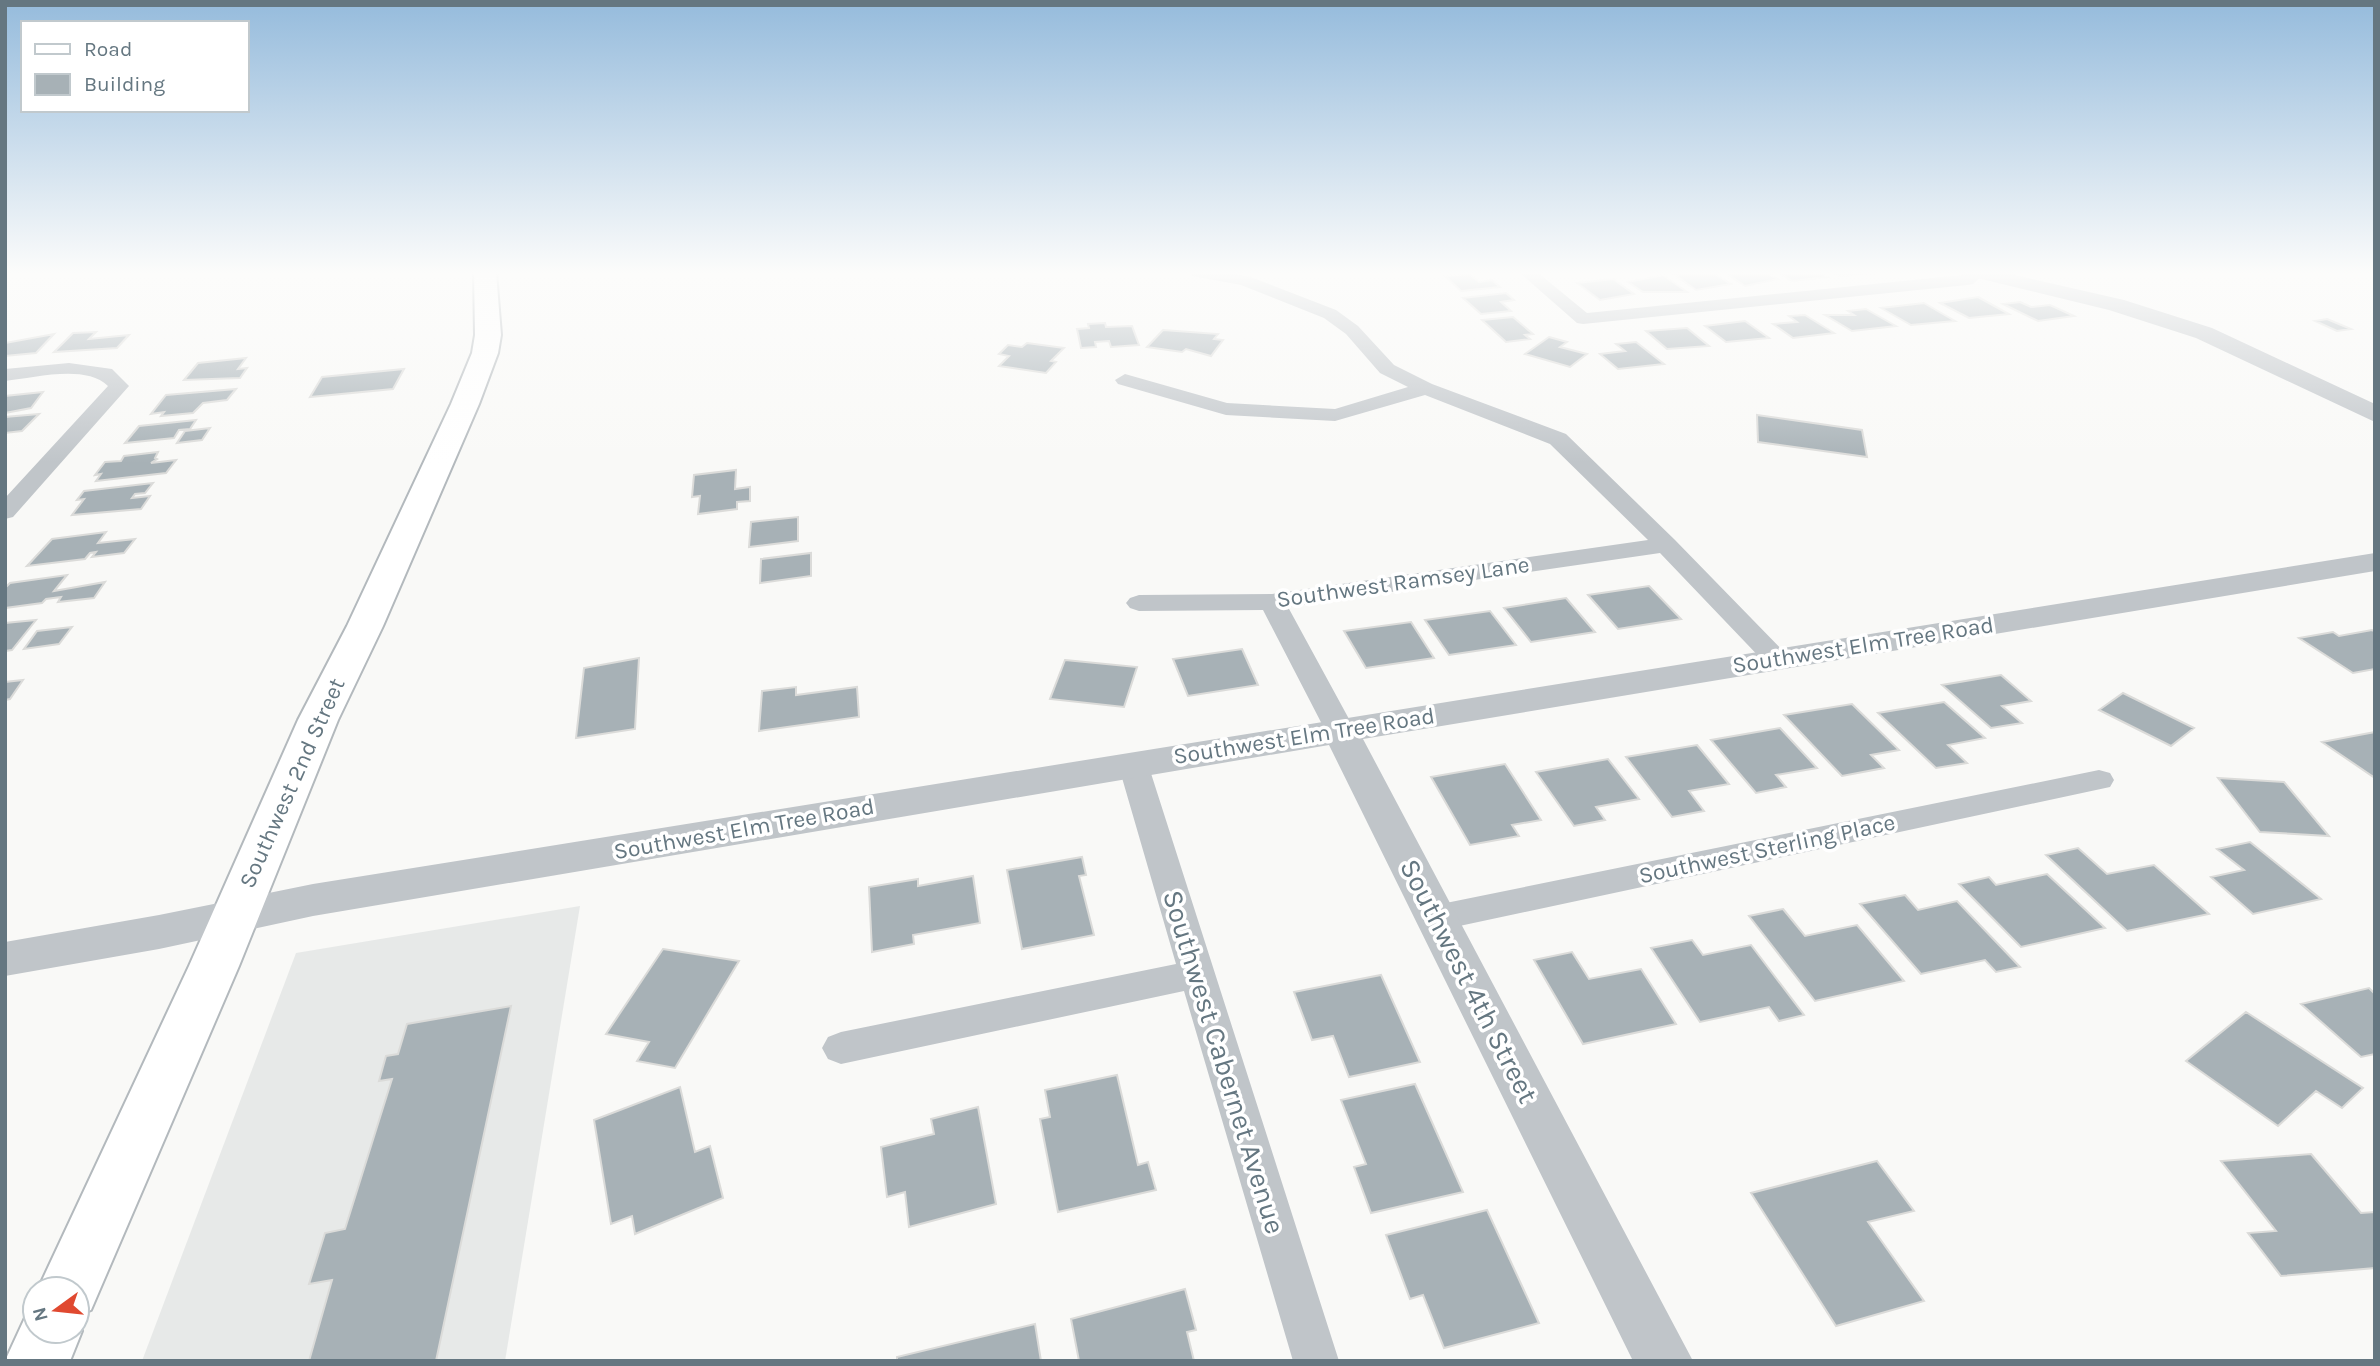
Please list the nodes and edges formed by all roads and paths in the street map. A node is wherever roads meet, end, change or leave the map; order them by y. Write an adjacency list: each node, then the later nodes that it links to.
1 (488, 336): 19 (main road, Southwest 2nd Street)
2 (1357, 336): 7 (street)
3 (2188, 336): 9 (street)
4 (2211, 336): 8 (street)
5 (5, 374): 10 (street)
6 (1125, 380): 7 (street)
7 (1424, 388): 11 (street)
8 (2375, 415)
9 (2375, 425)
10 (5, 512)
11 (1667, 545): 13 (street, Southwest Ramsey Lane); 15 (street)
12 (2375, 562): 15 (street, Southwest Elm Tree Road)
13 (1272, 602): 14 (street, Southwest Ramsey Lane); 16 (street, Southwest 4th Street)
14 (1139, 603)
15 (1777, 659): 16 (street, Southwest Elm Tree Road)
16 (1340, 730): 17 (street, Southwest Elm Tree Road); 20 (street, Southwest 4th Street)
17 (1133, 764): 19 (street, Southwest Elm Tree Road); 22 (street, Southwest Cabernet Avenue)
18 (2099, 780): 20 (street, Southwest Sterling Place)
19 (234, 917): 21 (street, Southwest Elm Tree Road); 24 (main road, Southwest 2nd Street)
20 (1436, 918): 28 (street, Southwest 4th Street)
21 (5, 959)
22 (1197, 974): 23 (street); 27 (street, Southwest Cabernet Avenue)
23 (841, 1048)
24 (75, 1275)
25 (44, 1345): 26 (main road)
26 (37, 1361)
27 (1316, 1361)
28 (1664, 1361)

